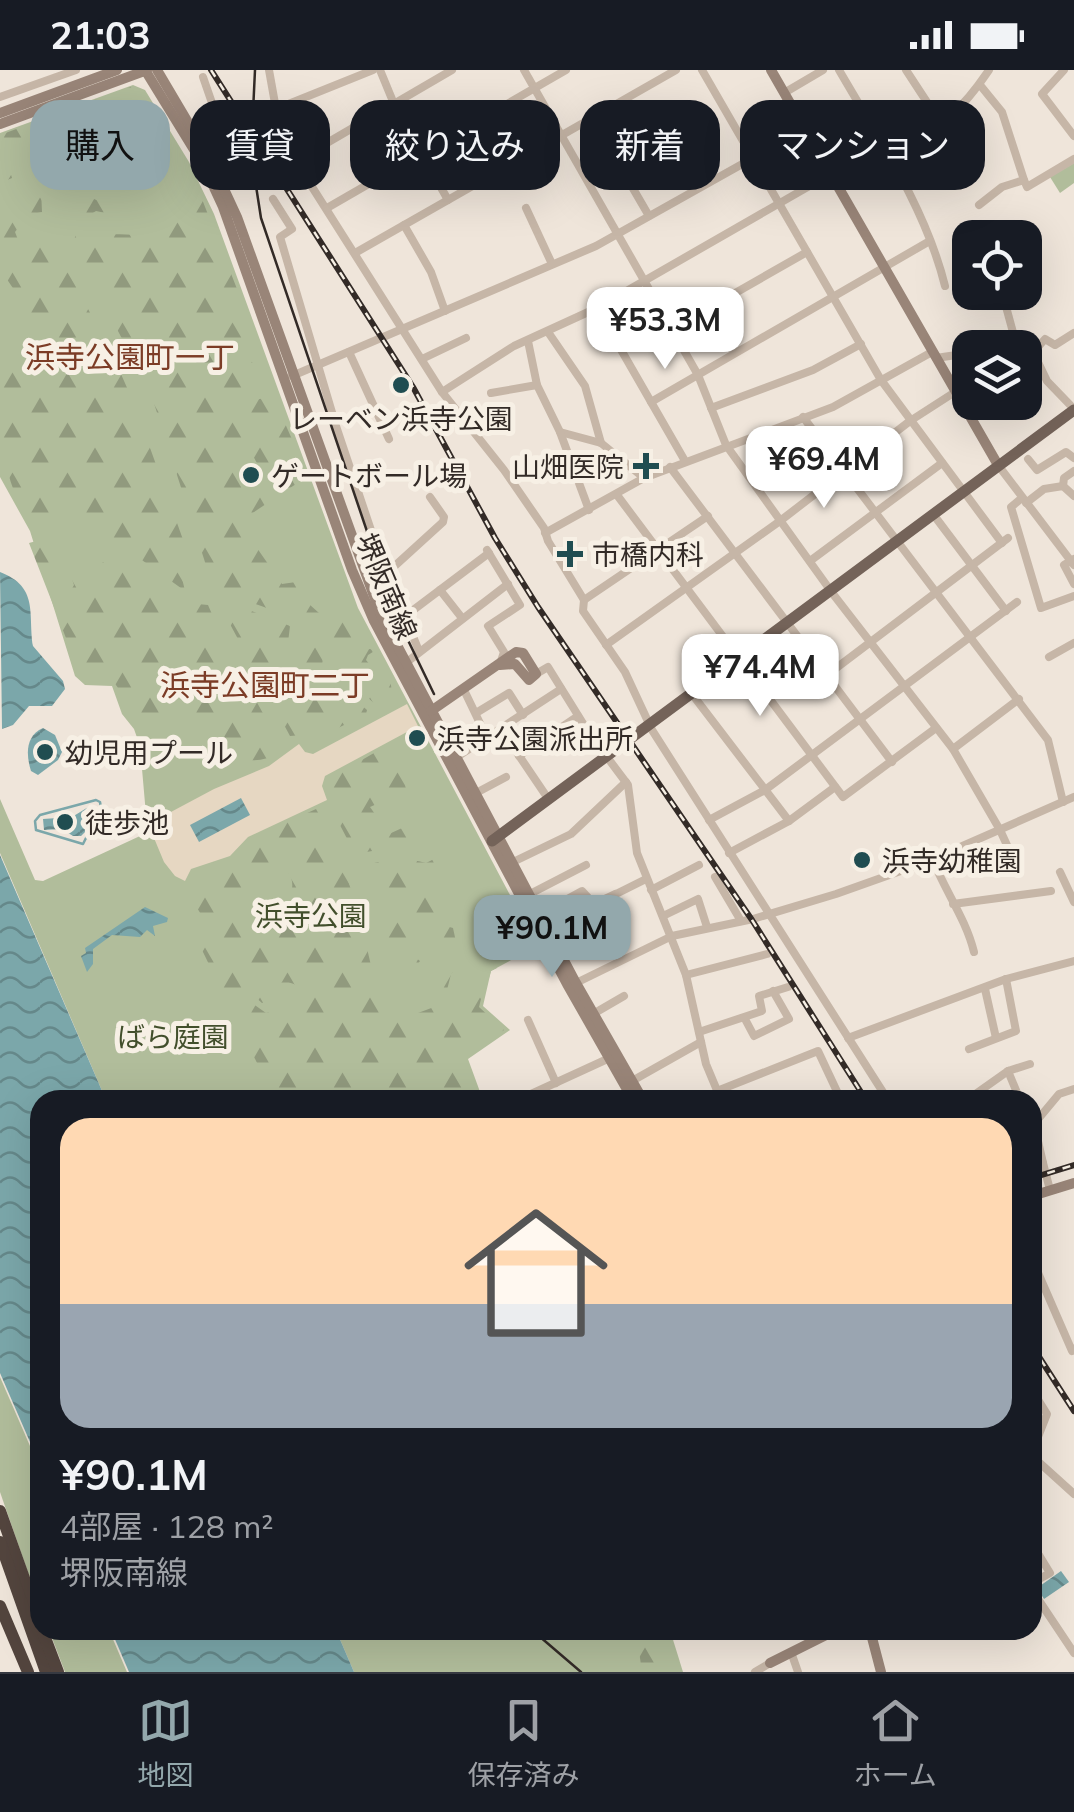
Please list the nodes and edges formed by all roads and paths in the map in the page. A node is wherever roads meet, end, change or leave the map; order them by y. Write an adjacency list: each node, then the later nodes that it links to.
1 (32, 70): 20 (street)
2 (76, 70): 20 (street)
3 (117, 70): 37 (main road)
4 (146, 70): 38 (main road); 92 (main road, 堺阪南線)
5 (157, 70): 40 (main road, 堺阪南線)
6 (269, 70): 26 (street)
7 (377, 70): 27 (street); 28 (street)
8 (452, 70): 29 (street)
9 (524, 70): 22 (street)
10 (566, 70): 22 (street)
11 (676, 70): 32 (street)
12 (702, 70): 43 (street)
13 (771, 70): 23 (main road)
14 (822, 70): 23 (street)
15 (839, 70): 34 (street)
16 (906, 70): 35 (street)
17 (989, 70): 21 (street)
18 (1064, 70): 42 (street)
19 (204, 77): 25 (street)
20 (36, 84): 24 (street)
21 (980, 85): 36 (street); 46 (street)
22 (534, 88): 30 (street); 31 (street)
23 (784, 93): 33 (main road)
24 (0, 98)
25 (212, 100)
26 (274, 100)
27 (299, 100)
28 (392, 100)
29 (401, 100)
30 (514, 100)
31 (541, 100)
32 (624, 100)
33 (788, 100)
34 (856, 100)
35 (926, 100)
36 (967, 100)
37 (0, 113)
38 (0, 124)
39 (580, 124): 41 (street)
40 (190, 127)
41 (560, 135): 66 (street)
42 (1074, 136)
43 (740, 137)
44 (1074, 159): 46 (street)
45 (740, 165): 64 (street)
46 (1026, 183): 57 (street); 61 (street)
47 (224, 190): 92 (main road, 堺阪南線)
48 (315, 190): 62 (street)
49 (359, 190): 62 (street)
50 (442, 190): 59 (street)
51 (465, 190): 59 (street)
52 (634, 190): 64 (street)
53 (771, 190): 60 (street)
54 (802, 190): 60 (street)
55 (840, 190): 71 (main road)
56 (907, 190): 67 (street)
57 (1032, 196)
58 (272, 199): 89 (street)
59 (448, 200): 65 (street)
60 (778, 202): 68 (street); 72 (street)
61 (979, 206)
62 (327, 208): 69 (street)
63 (526, 208): 70 (street)
64 (649, 216): 66 (street)
65 (404, 225): 69 (street); 76 (street)
66 (617, 234): 70 (street); 72 (street)
67 (928, 242): 71 (street); 73 (street)
68 (806, 252): 74 (street); 77 (street)
69 (355, 253): 78 (street)
70 (552, 264): 76 (street)
71 (885, 269): 74 (street); 87 (main road)
72 (644, 280): 75 (street); 77 (street)
73 (944, 286)
74 (834, 298): 84 (street); 91 (street)
75 (597, 308): 79 (street); 99 (street)
76 (444, 310): 78 (street)
77 (672, 329): 91 (street)
78 (403, 330): 85 (street); 88 (street)
79 (548, 332): 82 (street); 107 (street)
80 (1074, 333): 83 (street)
81 (466, 338): 88 (street)
82 (528, 341): 94 (street); 96 (street)
83 (1042, 342)
84 (860, 344): 93 (street); 100 (street)
85 (348, 352): 89 (street); 106 (street)
86 (952, 354): 87 (street)
87 (934, 355): 93 (street); 95 (main road)
88 (422, 359): 96 (street)
89 (317, 367): 92 (street); 136 (street)
90 (1042, 373): 101 (street)
91 (698, 375): 99 (street); 100 (street)
92 (288, 377): 157 (main road, 堺阪南線); 166 (main road, 堺阪南線)
93 (881, 380): 102 (street); 104 (street)
94 (538, 385): 97 (street); 105 (street)
95 (952, 385)
96 (442, 392): 129 (street)
97 (491, 393)
98 (952, 395): 104 (street)
99 (651, 402): 111 (street)
100 (711, 408): 108 (street)
101 (1074, 410): 113 (main road)
102 (803, 417): 108 (street); 116 (street)
103 (972, 420): 113 (main road)
104 (910, 421): 112 (street); 116 (street)
105 (560, 432): 107 (street); 124 (street)
106 (389, 439)
107 (602, 443): 117 (street)
108 (726, 445): 111 (street); 128 (street)
109 (1074, 458): 110 (street)
110 (1028, 459)
111 (685, 460): 114 (street)
112 (942, 463): 119 (street); 125 (street)
113 (998, 465): 119 (main road); 123 (street)
114 (670, 467): 117 (street); 127 (street)
115 (1074, 470): 118 (street)
116 (845, 471): 125 (street); 128 (street)
117 (644, 478): 120 (street)
118 (1063, 486): 121 (street); 123 (street)
119 (964, 490): 126 (main road); 135 (street)
120 (617, 496): 124 (street); 131 (street)
121 (1074, 496)
122 (430, 497): 136 (street)
123 (1024, 501): 134 (street); 143 (street)
124 (588, 510): 129 (street)
125 (876, 512): 130 (street); 133 (street)
126 (933, 514): 130 (main road); 135 (street)
127 (708, 516): 131 (street); 132 (street)
128 (780, 520): 132 (street); 133 (street)
129 (545, 533): 144 (street)
130 (897, 541): 141 (main road); 142 (street)
131 (659, 551): 139 (street); 144 (street)
132 (736, 553): 139 (street); 149 (street)
133 (810, 561): 141 (street)
134 (1073, 562): 138 (street)
135 (972, 566): 142 (street); 146 (street)
136 (386, 573): 147 (street)
137 (508, 584): 140 (street); 148 (street); 158 (street)
138 (1074, 584)
139 (687, 589): 153 (street); 156 (street)
140 (440, 590): 147 (street); 148 (street)
141 (830, 590): 149 (main road); 151 (street)
142 (936, 593): 150 (street); 151 (street)
143 (1074, 596)
144 (584, 600): 153 (street)
145 (1017, 602): 146 (street)
146 (1006, 611): 150 (street)
147 (404, 617): 154 (street)
148 (462, 618): 154 (street)
149 (788, 622): 156 (main road); 160 (street)
150 (971, 637): 161 (street); 165 (street)
151 (871, 642): 160 (street); 161 (street)
152 (1074, 643): 155 (street)
153 (606, 645): 171 (street)
154 (419, 652): 157 (street)
155 (1049, 657)
156 (739, 659): 164 (main road); 177 (street)
157 (406, 662): 166 (main road, 堺阪南線)
158 (500, 665): 159 (main road); 163 (main road)
159 (536, 674): 162 (street)
160 (828, 675): 170 (street)
161 (905, 687): 170 (street); 172 (street)
162 (561, 689): 168 (street); 169 (street)
163 (464, 690): 166 (main road); 167 (street)
164 (692, 694): 171 (main road); 184 (street)
165 (1019, 699): 175 (street); 188 (street)
166 (429, 713): 178 (main road, 堺阪南線); 192 (main road, 堺阪南線)
167 (476, 714): 168 (street); 174 (street)
168 (522, 715): 173 (street)
169 (578, 716): 176 (street); 179 (street)
170 (861, 719): 177 (street); 180 (street)
171 (650, 726): 179 (main road); 189 (street)
172 (936, 728): 175 (street); 180 (street)
173 (501, 729): 174 (street); 176 (street)
174 (487, 738): 178 (street)
175 (953, 749): 191 (street)
176 (519, 756): 187 (street)
177 (812, 756): 183 (street); 184 (street)
178 (457, 757): 185 (main road, 堺阪南線)
179 (607, 757): 182 (street); 187 (main road)
180 (892, 762): 183 (street)
181 (506, 777): 185 (street)
182 (626, 782): 195 (street); 201 (street)
183 (835, 788): 190 (street)
184 (765, 790): 189 (street); 190 (street)
185 (476, 793): 192 (main road, 堺阪南線)
186 (1074, 797): 188 (street)
187 (549, 800): 192 (main road)
188 (1064, 802): 191 (street)
189 (709, 820): 193 (street)
190 (789, 821): 193 (street)
191 (1000, 830): 194 (street); 198 (street)
192 (496, 839): 195 (main road, 堺阪南線); 204 (main road, 堺阪南線)
193 (729, 853): 208 (street)
194 (932, 858): 206 (street); 208 (street)
195 (513, 862): 204 (main road, 堺阪南線)
196 (586, 865): 204 (street)
197 (699, 865): 202 (street)
198 (1018, 869)
199 (1074, 869): 205 (street)
200 (715, 877): 210 (street)
201 (646, 879): 202 (street); 207 (street)
202 (651, 890): 209 (street)
203 (1052, 890): 206 (street)
204 (526, 896): 207 (main road, 堺阪南線); 230 (main road, 堺阪南線)
205 (1074, 902)
206 (952, 904): 213 (street)
207 (540, 914): 218 (main road, 堺阪南線)
208 (769, 915): 210 (street); 227 (street)
209 (663, 916): 211 (street); 212 (street)
210 (742, 921): 211 (street)
211 (707, 927): 212 (street)
212 (672, 936): 216 (street); 218 (street)
213 (974, 952)
214 (767, 954): 216 (street)
215 (1074, 961): 217 (street)
216 (686, 975): 226 (street)
217 (1006, 979): 220 (street); 228 (street)
218 (576, 983): 223 (main road, 堺阪南線)
219 (788, 987): 221 (street)
220 (984, 988): 227 (street); 228 (street)
221 (773, 992): 224 (street); 224 (street)
222 (624, 996): 223 (street)
223 (593, 1014): 230 (main road, 堺阪南線)
224 (745, 1019): 226 (street)
225 (528, 1020): 234 (street)
226 (700, 1037): 233 (street); 239 (street)
227 (848, 1038): 242 (street)
228 (996, 1038): 229 (street)
229 (969, 1048)
230 (613, 1056): 233 (main road, 堺阪南線); 234 (street); 237 (main road, 堺阪南線)
231 (1030, 1064): 232 (street)
232 (1008, 1071): 243 (street); 244 (street)
233 (632, 1081): 238 (main road, 堺阪南線)
234 (556, 1082): 236 (street)
235 (1074, 1089): 245 (street)
236 (539, 1090)
237 (628, 1090)
238 (637, 1090)
239 (717, 1090)
240 (732, 1090): 241 (street)
241 (836, 1090)
242 (882, 1090)
243 (981, 1090)
244 (1016, 1090)
245 (1042, 1113)
246 (1042, 1159): 247 (street)
247 (1043, 1163): 249 (street)
248 (1074, 1183): 249 (main road)
249 (1050, 1190): 250 (main road)
250 (1042, 1193)
251 (1042, 1281): 252 (street)
252 (1073, 1350)
253 (1042, 1463): 254 (street)
254 (1074, 1493)
255 (0, 1511): 260 (highway)
256 (0, 1540): 262 (main road); 270 (highway)
257 (1042, 1559): 259 (street)
258 (0, 1570): 270 (highway)
259 (1042, 1579)
260 (30, 1597)
261 (1042, 1602): 268 (street)
262 (30, 1604)
263 (0, 1606): 270 (highway)
264 (46, 1640): 271 (highway, bridge)
265 (816, 1640): 267 (main road)
266 (873, 1640): 274 (main road)
267 (791, 1652): 269 (main road); 273 (street)
268 (1074, 1654)
269 (768, 1667): 272 (street)
270 (37, 1670)
271 (59, 1672)
272 (755, 1672)
273 (798, 1672)
274 (881, 1672)

